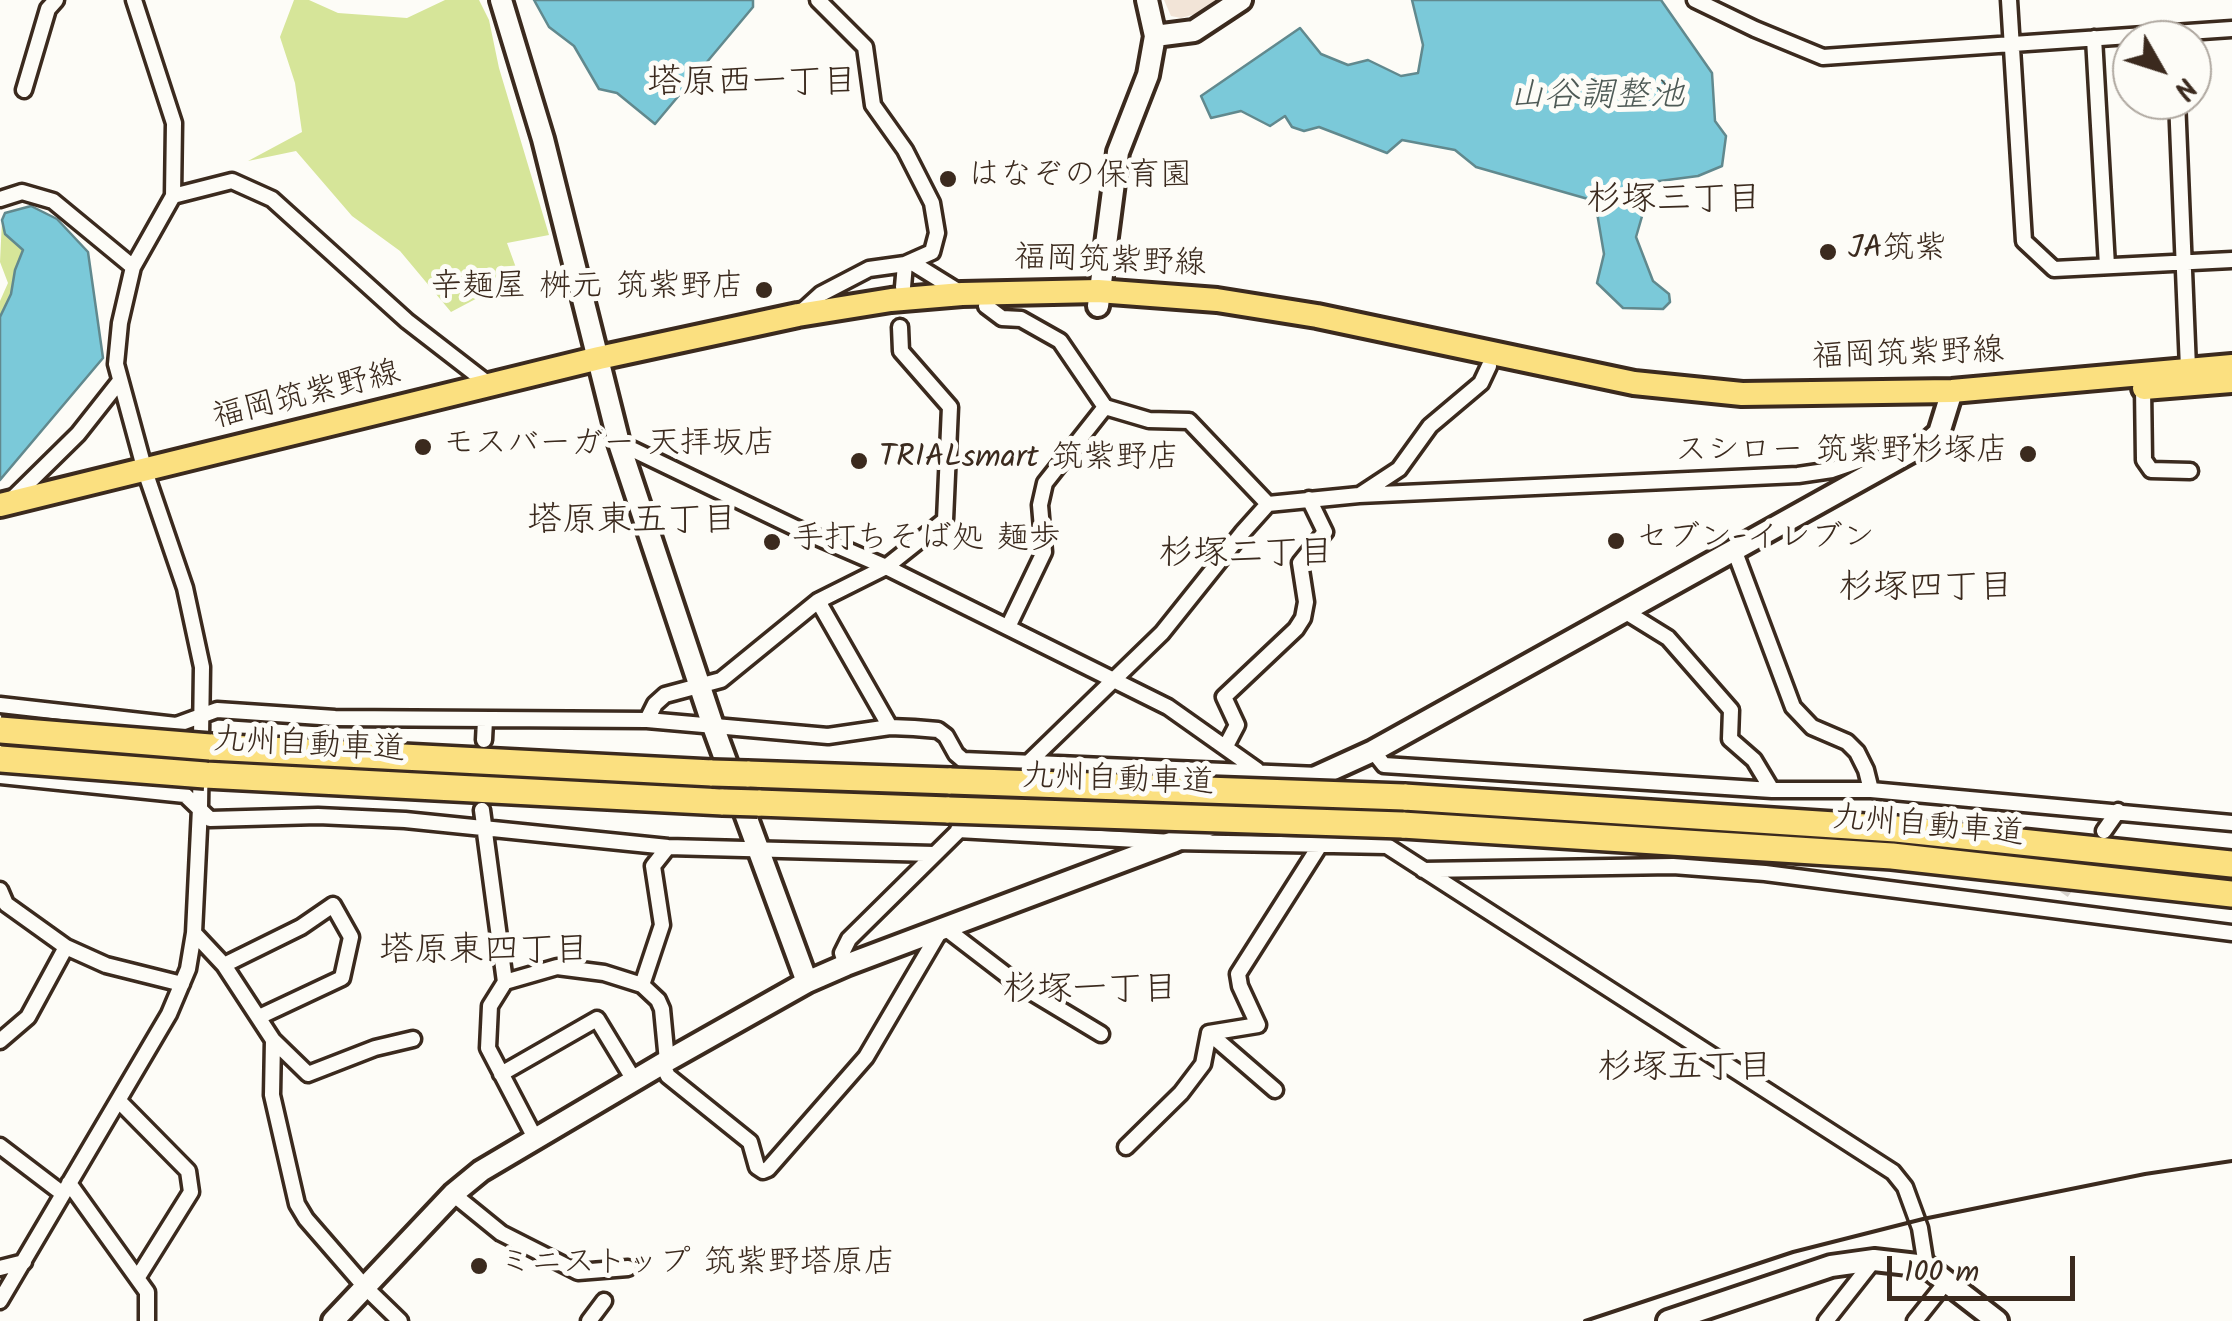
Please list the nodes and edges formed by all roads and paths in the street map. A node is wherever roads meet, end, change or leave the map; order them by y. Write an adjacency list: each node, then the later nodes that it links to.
1 (56, 0): 13 (street)
2 (134, 0): 15 (street)
3 (818, 0): 19 (street)
4 (1147, 0): 9 (street)
5 (1241, 0): 9 (street)
6 (1695, 0): 12 (street)
7 (2009, 0): 12 (street)
8 (503, 7): 28 (street)
9 (1155, 36): 24 (street)
10 (2094, 38): 11 (street); 12 (street); 21 (street)
11 (2112, 38)
12 (2012, 44): 21 (street)
13 (24, 90)
14 (2178, 120): 18 (street)
15 (173, 196): 20 (street); 34 (street)
16 (0, 199): 20 (street)
17 (2232, 260): 18 (street)
18 (2183, 262): 21 (street); 31 (street)
19 (908, 263): 22 (street); 23 (street); 26 (street)
20 (133, 266): 33 (street)
21 (2107, 266)
22 (904, 287)
23 (962, 294): 24 (main road, 福岡筑紫野線); 26 (main road, 福岡筑紫野線)
24 (1098, 299): 25 (main road, 福岡筑紫野線); 29 (main road, 福岡筑紫野線); 36 (main road, 福岡筑紫野線)
25 (986, 306): 28 (main road, 福岡筑紫野線); 37 (street)
26 (798, 314): 28 (main road, 福岡筑紫野線)
27 (900, 326): 47 (street)
28 (600, 365): 34 (main road, 福岡筑紫野線); 38 (street); 41 (main road, 福岡筑紫野線)
29 (1489, 366): 36 (main road, 福岡筑紫野線); 42 (street)
30 (2232, 366): 31 (main road, 福岡筑紫野線)
31 (2188, 368): 36 (main road, 福岡筑紫野線)
32 (2232, 381): 35 (main road, 福岡筑紫野線)
33 (119, 382): 41 (street); 45 (street)
34 (492, 386): 41 (main road, 福岡筑紫野線)
35 (2144, 388): 36 (main road, 福岡筑紫野線); 40 (street)
36 (1950, 399): 39 (street)
37 (1104, 406): 44 (street); 50 (street)
38 (619, 442): 47 (street); 52 (street)
39 (1884, 466): 42 (street); 46 (street)
40 (2190, 472)
41 (148, 478): 45 (main road, 福岡筑紫野線); 54 (street)
42 (1360, 495): 43 (street)
43 (1309, 499): 44 (street); 61 (street)
44 (1268, 504): 51 (street)
45 (2, 509)
46 (1735, 552): 49 (street); 69 (street)
47 (886, 567): 48 (street); 50 (street)
48 (818, 601): 52 (street); 58 (street)
49 (1626, 612): 62 (street); 68 (street)
50 (1008, 627): 51 (street)
51 (1115, 680): 61 (street); 64 (street)
52 (699, 685): 56 (street); 57 (street)
53 (0, 705): 54 (street)
54 (201, 716): 55 (street); 70 (street)
55 (486, 720): 56 (street); 60 (street)
56 (647, 720): 57 (street)
57 (713, 726): 58 (street); 81 (street)
58 (890, 727): 64 (street)
59 (0, 730): 83 (highway, 九州自動車道, bridge)
60 (484, 740)
61 (1226, 746): 65 (street)
62 (1378, 758): 67 (street); 68 (street); 79 (street)
63 (0, 759): 73 (highway, 九州自動車道, bridge)
64 (1031, 760): 65 (street); 73 (street)
65 (1258, 770): 67 (street)
66 (0, 776): 70 (street)
67 (1324, 776): 77 (street)
68 (1772, 790): 69 (street)
69 (1871, 790): 72 (street)
70 (200, 808): 75 (street); 90 (street)
71 (482, 810): 75 (street)
72 (2118, 811): 74 (street); 76 (street)
73 (954, 820): 77 (street); 82 (street); 86 (highway, 九州自動車道, bridge)
74 (2232, 823)
75 (483, 830): 80 (street); 95 (street)
76 (2104, 831)
77 (1172, 842): 78 (street); 89 (street)
78 (1320, 844): 79 (street); 100 (street)
79 (1356, 846): 84 (street)
80 (668, 847): 81 (street); 98 (street)
81 (760, 852): 82 (street); 96 (street)
82 (934, 854): 94 (street)
83 (2232, 864)
84 (1422, 870): 88 (street); 117 (street)
85 (2062, 893): 88 (street)
86 (2232, 894)
87 (2, 901): 92 (street)
88 (2052, 908): 91 (street)
89 (943, 929): 94 (street); 101 (street); 105 (street)
90 (194, 933): 93 (street); 97 (street)
91 (2232, 934)
92 (66, 947): 97 (street); 103 (street)
93 (224, 964): 99 (street); 99 (street)
94 (846, 965): 96 (street)
95 (506, 982): 98 (street); 106 (street)
96 (807, 982): 105 (street)
97 (182, 984): 109 (street)
98 (642, 986): 105 (street)
99 (259, 1018): 104 (street)
100 (1209, 1033): 108 (street); 112 (street)
101 (1101, 1034)
102 (413, 1038): 104 (street)
103 (0, 1040)
104 (273, 1040): 122 (street)
105 (664, 1063): 107 (street)
106 (501, 1074): 107 (street); 110 (street)
107 (634, 1080): 110 (street)
108 (1275, 1090)
109 (119, 1102): 113 (street); 120 (street)
110 (535, 1138): 114 (street)
111 (0, 1146): 113 (street)
112 (1126, 1147)
113 (66, 1188): 116 (street); 120 (street)
114 (453, 1194): 119 (street); 122 (street)
115 (1874, 1260): 117 (street); 125 (street); 132 (street)
116 (24, 1262): 118 (street); 123 (street)
117 (1926, 1266): 121 (street)
118 (0, 1268)
119 (628, 1268)
120 (138, 1277): 127 (street)
121 (1947, 1281): 126 (street); 133 (street)
122 (365, 1287): 128 (street); 129 (street)
123 (0, 1301)
124 (604, 1302): 130 (street)
125 (1724, 1311): 131 (street)
126 (1995, 1320)
127 (147, 1321)
128 (333, 1321)
129 (400, 1321)
130 (589, 1321)
131 (1668, 1321)
132 (1826, 1321)
133 (1914, 1321)

